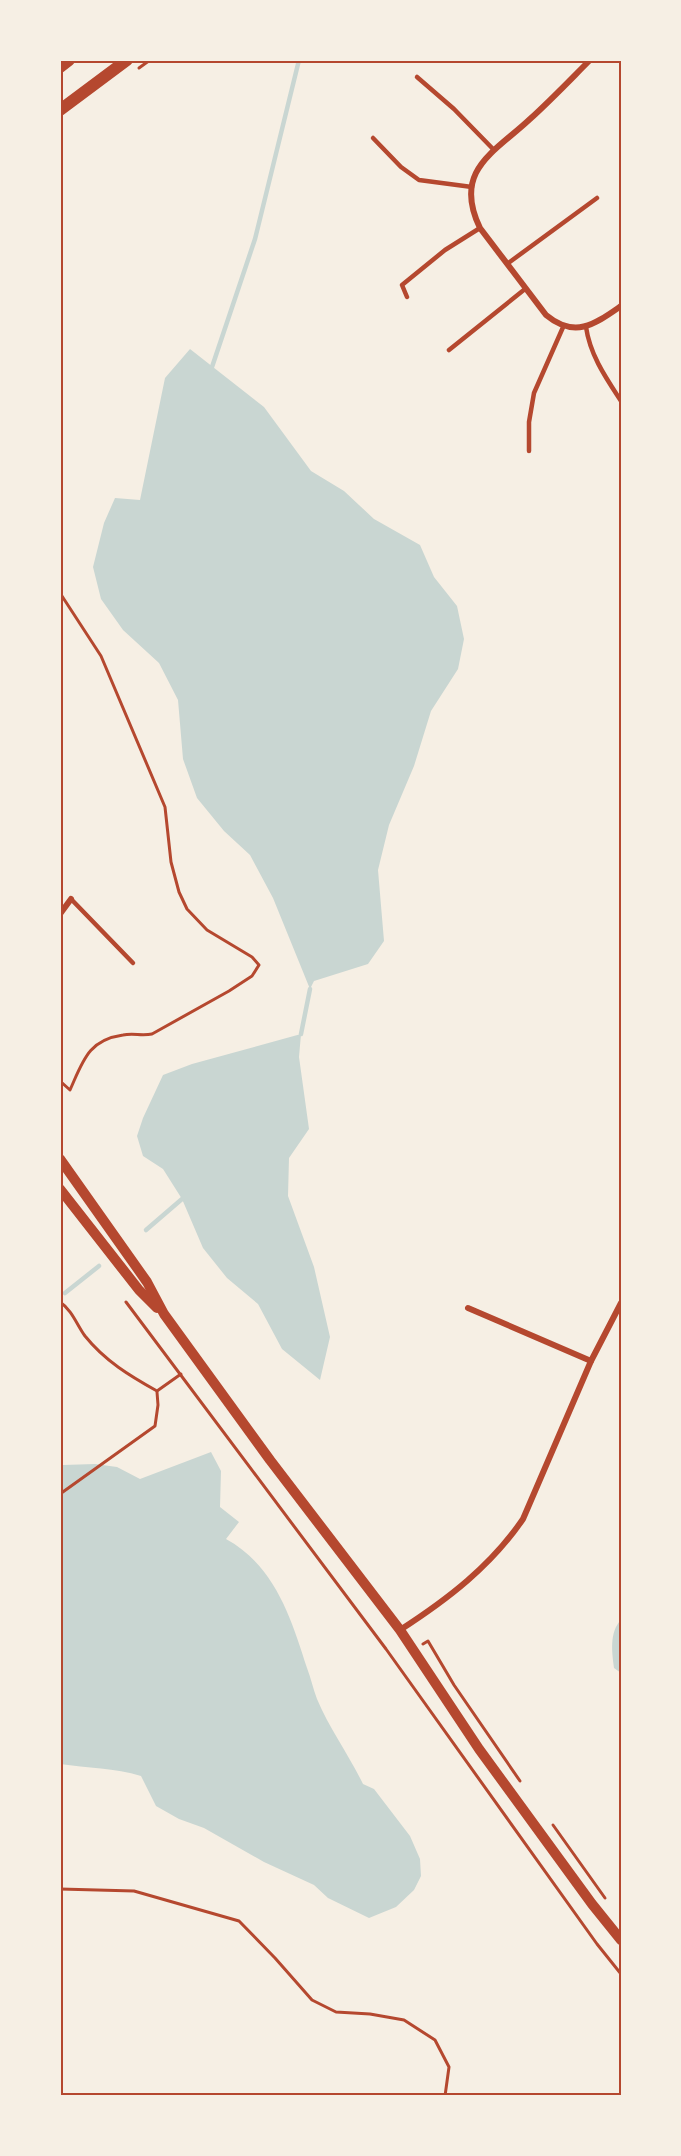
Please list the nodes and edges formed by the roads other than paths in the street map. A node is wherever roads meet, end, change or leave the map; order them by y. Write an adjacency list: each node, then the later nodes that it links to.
1 (69, 60): 4 (main road)
2 (127, 60): 6 (main road)
3 (590, 60): 8 (street)
4 (60, 67)
5 (417, 78): 8 (lane)
6 (60, 110)
7 (373, 138): 9 (lane)
8 (493, 149): 9 (street)
9 (472, 187): 11 (street)
10 (597, 198): 12 (lane)
11 (480, 228): 12 (street); 14 (lane)
12 (507, 264): 13 (street)
13 (525, 289): 16 (street); 18 (lane)
14 (406, 297)
15 (621, 306): 17 (street)
16 (564, 325): 17 (street); 20 (lane)
17 (586, 327): 19 (lane)
18 (450, 350)
19 (621, 401)
20 (529, 451)
21 (70, 899): 22 (street); 23 (lane)
22 (60, 914)
23 (133, 963)
24 (60, 1159): 28 (street)
25 (60, 1189): 28 (street)
26 (621, 1303): 29 (street)
27 (468, 1308): 29 (street)
28 (164, 1314): 30 (street)
29 (591, 1362): 30 (street)
30 (400, 1629): 31 (street)
31 (621, 1940)

